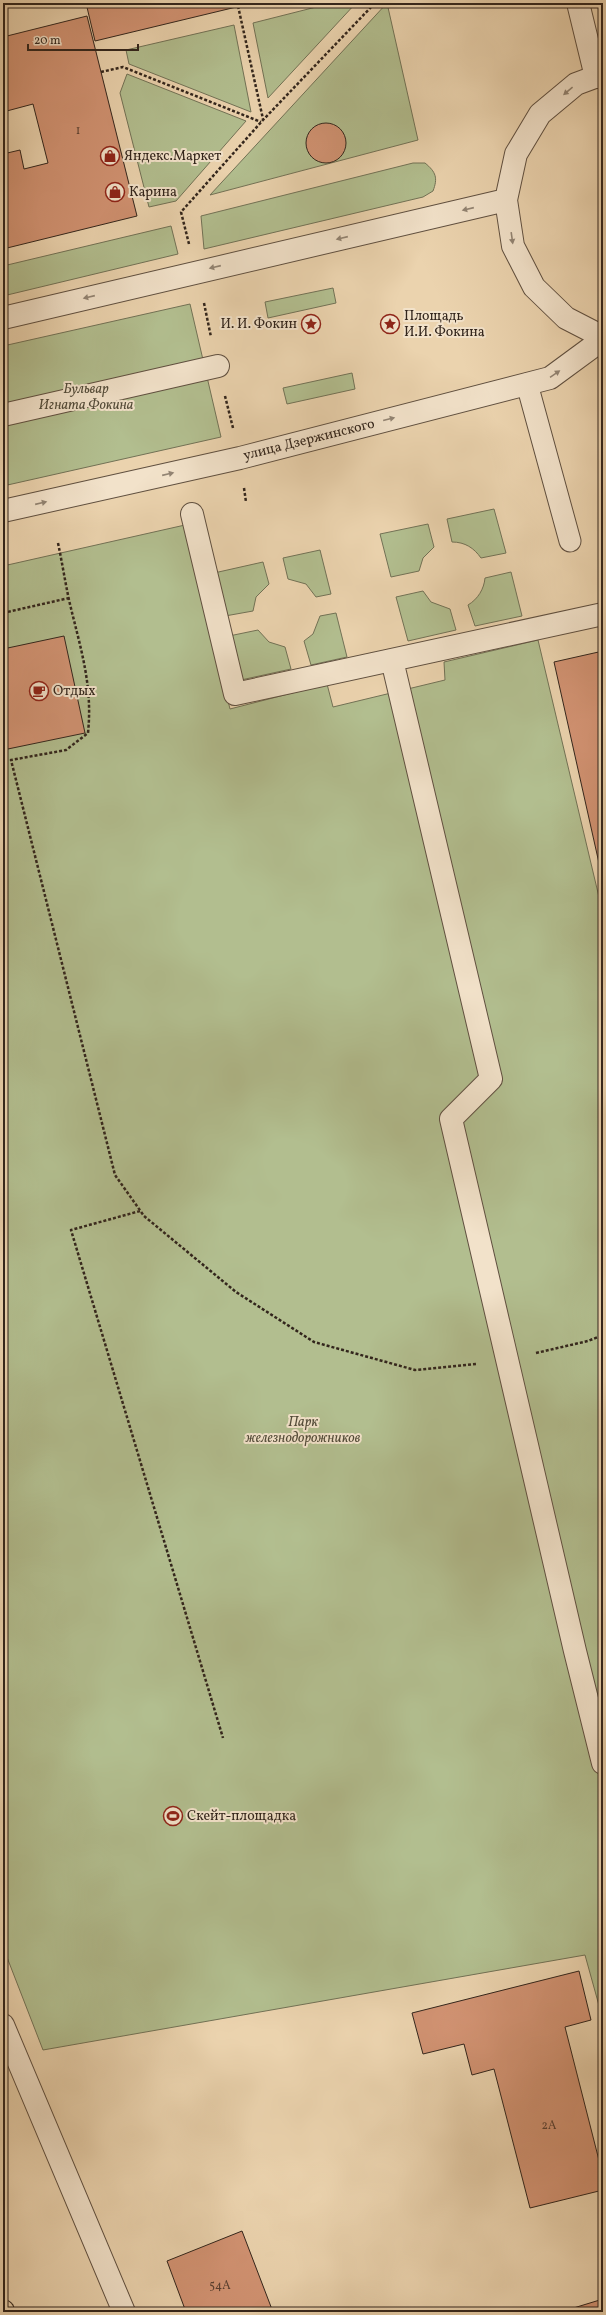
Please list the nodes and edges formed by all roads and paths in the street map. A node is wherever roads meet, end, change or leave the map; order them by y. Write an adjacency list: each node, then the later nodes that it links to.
1 (578, 3): 4 (street)
2 (238, 6): 3 (path)
3 (102, 72)
4 (599, 76): 5 (street, one-way to 5)
5 (506, 200): 6 (street, one-way to 6); 7 (street, one-way to 7)
6 (3, 318)
7 (603, 338): 9 (street, улица Дзержинского, one-way to 7)
8 (218, 366): 10 (street)
9 (527, 384): 11 (street, улица Дзержинского, one-way to 9); 13 (lane)
10 (3, 415)
11 (3, 512)
12 (192, 514): 18 (street)
13 (570, 541)
14 (58, 543): 15 (path)
15 (69, 598): 16 (path); 19 (path)
16 (3, 613)
17 (603, 614): 18 (street)
18 (392, 660): 21 (street)
19 (140, 1211): 21 (path); 22 (path)
20 (603, 1335): 21 (path)
21 (508, 1360): 23 (street)
22 (223, 1738)
23 (603, 1763)
24 (3, 2025): 25 (street)
25 (124, 2312)

